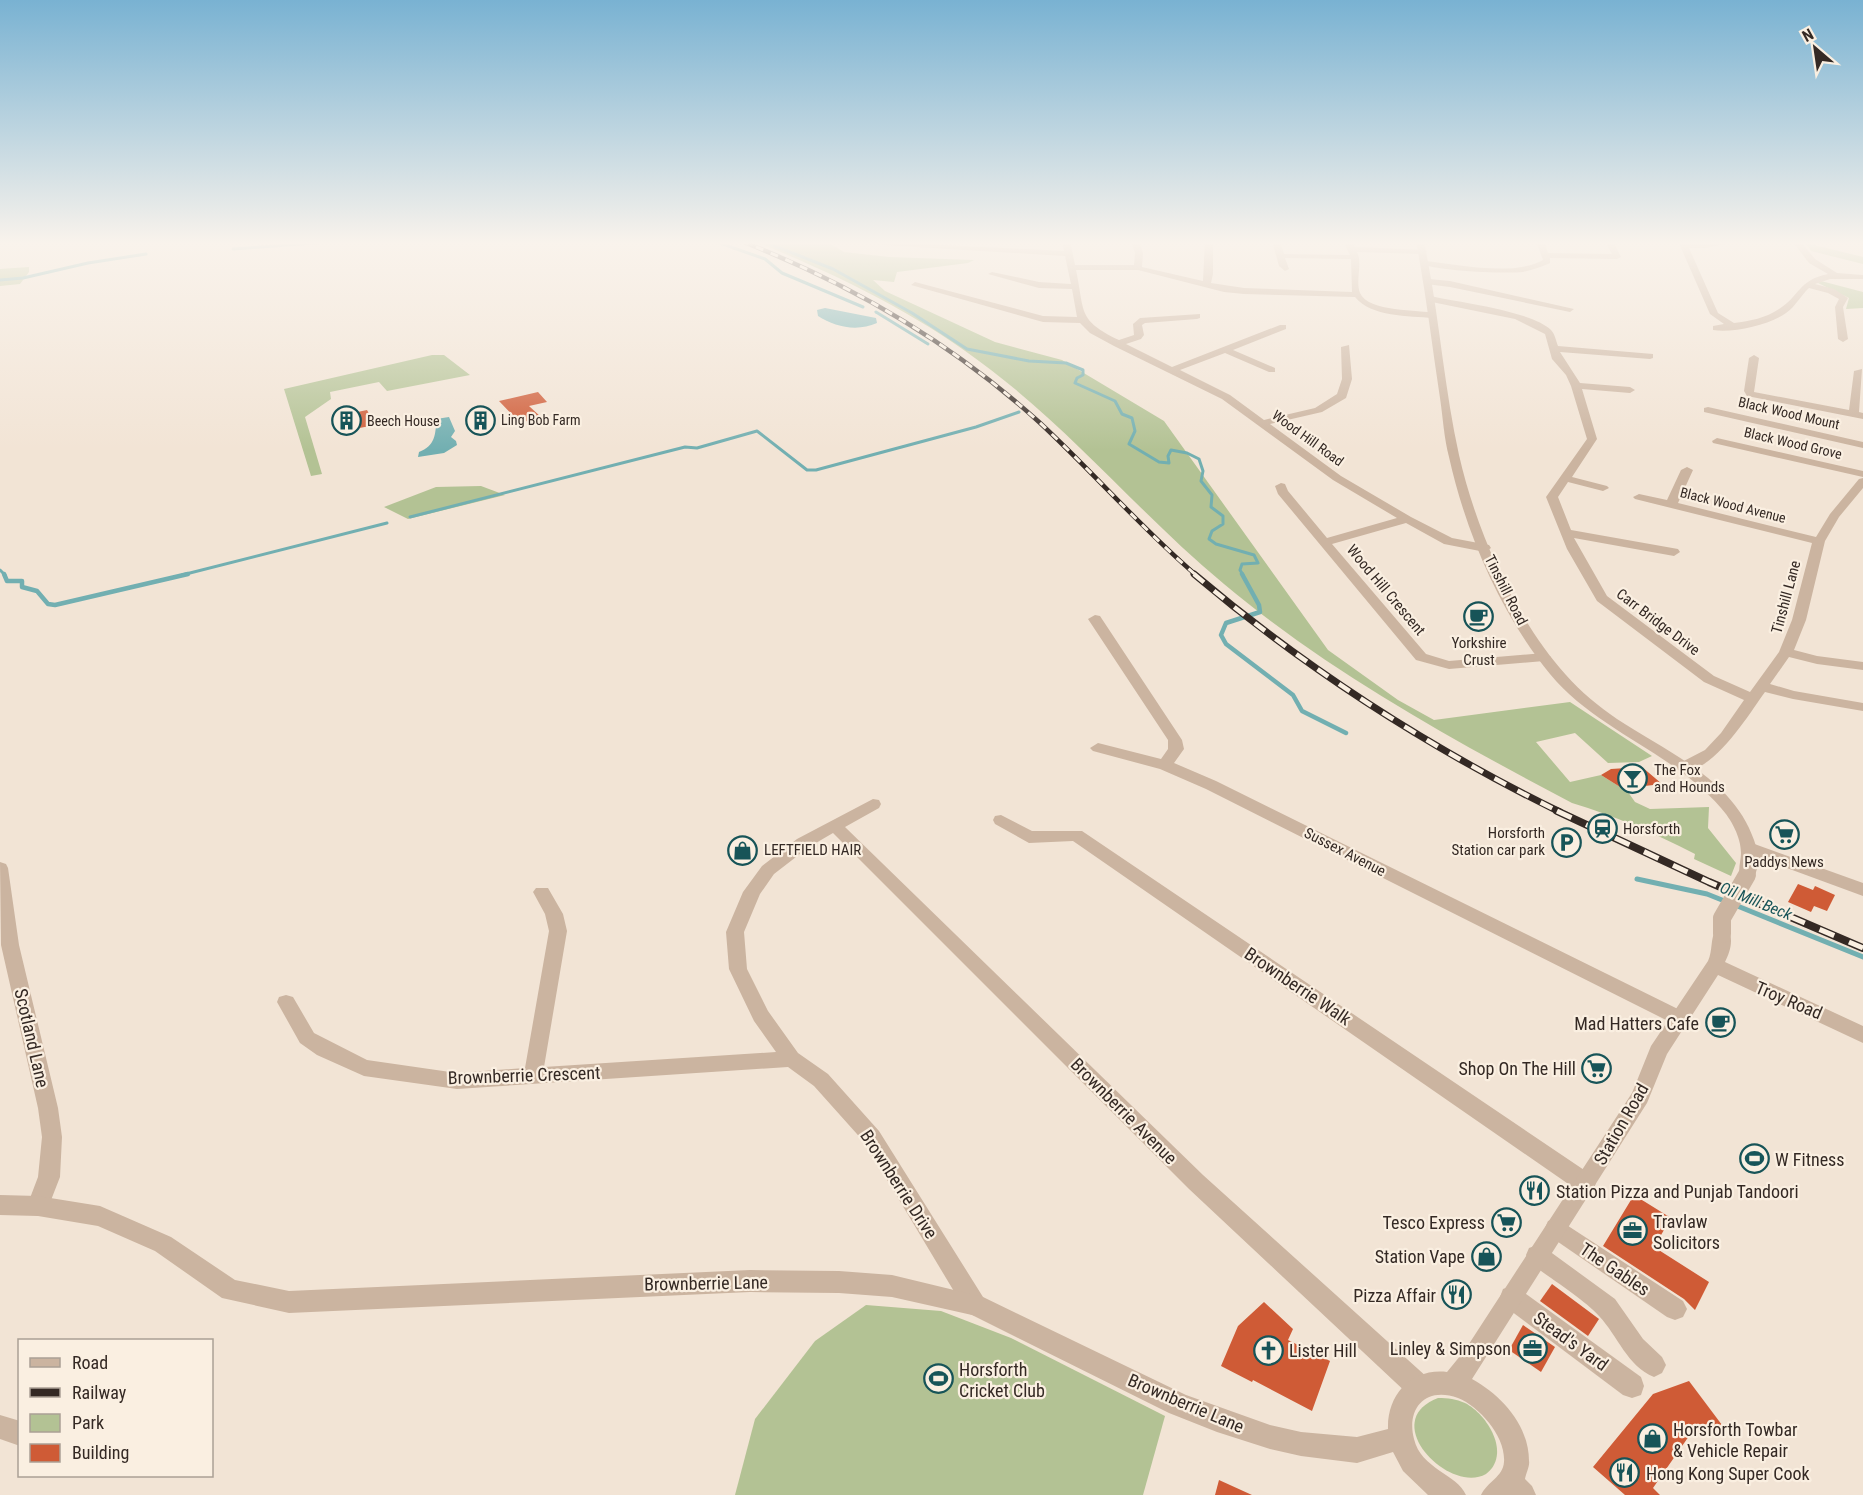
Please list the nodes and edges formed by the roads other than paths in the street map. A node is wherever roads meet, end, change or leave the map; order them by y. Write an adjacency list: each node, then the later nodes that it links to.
1 (1012, 311): 11 (street)
2 (1080, 311): 11 (street)
3 (1402, 311): 9 (street)
4 (1432, 311): 9 (street, Tinshill Road)
5 (1488, 311): 18 (street, Carr Bridge Drive)
6 (1712, 311): 12 (street)
7 (1781, 311): 12 (street)
8 (1839, 311): 15 (street)
9 (1433, 315): 44 (street, Tinshill Road)
10 (1197, 316): 16 (street)
11 (1082, 320): 16 (street, Wood Hill Road)
12 (1733, 326): 14 (street)
13 (1283, 327): 19 (street)
14 (1716, 328)
15 (1843, 339)
16 (1117, 344): 22 (street, Wood Hill Road)
17 (1346, 347): 29 (street)
18 (1554, 349): 20 (street); 25 (street, Carr Bridge Drive)
19 (1226, 351): 22 (street); 23 (street)
20 (1650, 356)
21 (1754, 358): 28 (street)
22 (1172, 370): 29 (street, Wood Hill Road)
23 (1272, 370)
24 (1859, 370): 28 (street)
25 (1576, 386): 26 (street); 34 (street, Carr Bridge Drive)
26 (1630, 390)
27 (1708, 410): 31 (street, Black Wood Mount)
28 (1859, 416)
29 (1262, 423): 40 (street, Wood Hill Road)
30 (1717, 441): 32 (street, Black Wood Grove)
31 (1863, 445)
32 (1863, 474)
33 (1688, 476): 39 (street)
34 (1564, 478): 37 (street); 41 (street, Carr Bridge Drive)
35 (1863, 481): 42 (street, Tinshill Lane)
36 (1281, 486): 43 (street)
37 (1603, 488)
38 (1639, 497): 39 (street, Black Wood Avenue)
39 (1671, 505): 42 (street, Black Wood Avenue)
40 (1407, 519): 43 (street, Wood Hill Crescent); 44 (street, Wood Hill Road)
41 (1566, 533): 45 (street); 51 (street, Carr Bridge Drive)
42 (1819, 541): 47 (street, Tinshill Lane)
43 (1324, 542): 48 (street, Wood Hill Crescent)
44 (1485, 548): 48 (street, Tinshill Road)
45 (1674, 552)
46 (1095, 619): 54 (street)
47 (1786, 651): 49 (street); 50 (street, Tinshill Lane)
48 (1544, 657): 55 (street, Tinshill Road)
49 (1863, 666)
50 (1761, 686): 51 (street, Tinshill Lane); 52 (street)
51 (1752, 698): 55 (street, Tinshill Lane)
52 (1863, 707)
53 (1098, 748): 54 (street)
54 (1165, 765): 65 (street, Sussex Avenue)
55 (1683, 766): 59 (street, Tinshill Road)
56 (873, 804): 58 (street, Brownberrie Drive)
57 (1000, 820): 69 (street, Brownberrie Walk)
58 (835, 826): 67 (street, Brownberrie Drive); 80 (street, Brownberrie Avenue)
59 (1749, 848): 61 (street); 63 (street, Station Road, bridge)
60 (0, 868): 71 (street, Scotland Lane)
61 (1863, 890)
62 (542, 892): 68 (street)
63 (1715, 965): 65 (street, Station Road); 66 (street, Troy Road)
64 (286, 1002): 68 (street, Brownberrie Crescent)
65 (1679, 1018): 69 (street, Station Road)
66 (1859, 1035)
67 (791, 1059): 68 (street, Brownberrie Crescent); 75 (street, Brownberrie Drive)
68 (533, 1076)
69 (1585, 1183): 72 (street, Station Road)
70 (0, 1205): 71 (street, Brownberrie Lane)
71 (38, 1206): 75 (street, Brownberrie Lane)
72 (1556, 1228): 73 (street, Station Road); 76 (street, The Gables)
73 (1537, 1255): 74 (street, Station Road); 77 (street)
74 (1511, 1297): 78 (street, Station Road); 79 (street, Stead's Yard)
75 (975, 1305): 83 (street, Brownberrie Lane)
76 (1675, 1309)
77 (1654, 1365)
78 (1452, 1384): 80 (street); 84 (street)
79 (1632, 1386)
80 (1419, 1388): 83 (street)
81 (0, 1428): 82 (street)
82 (18, 1433)
83 (1401, 1437): 85 (street)
84 (1509, 1491)
85 (1452, 1495)

